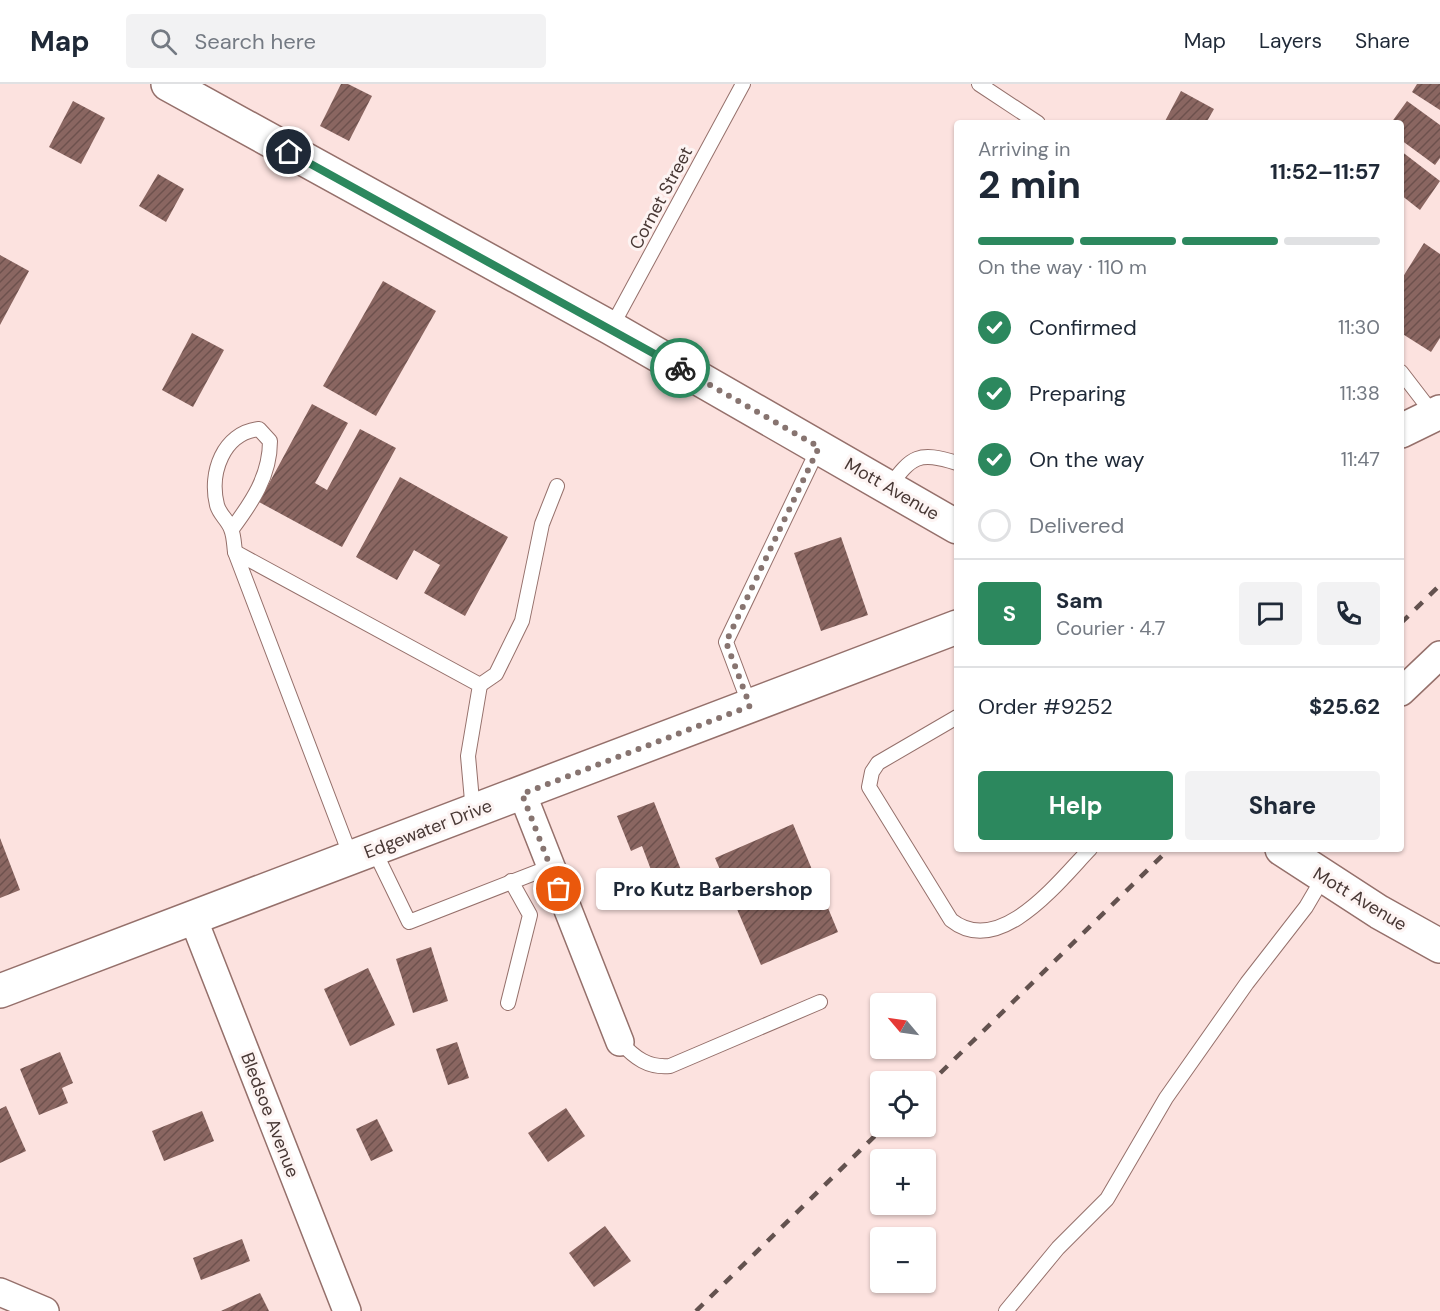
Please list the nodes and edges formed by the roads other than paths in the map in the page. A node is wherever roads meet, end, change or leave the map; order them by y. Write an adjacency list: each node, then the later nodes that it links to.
1 (168, 84): 5 (street, Mott Avenue)
2 (743, 84): 5 (lane, Cornet Street)
3 (979, 84): 4 (lane)
4 (1033, 120)
5 (611, 328): 9 (street, Mott Avenue)
6 (1404, 376): 7 (lane)
7 (1437, 414): 8 (street)
8 (1404, 430)
9 (819, 447): 12 (street, Mott Avenue); 20 (lane)
10 (954, 462): 12 (lane)
11 (557, 486): 18 (lane)
12 (889, 487): 13 (street, Mott Avenue)
13 (954, 525)
14 (232, 529): 14 (lane); 15 (lane)
15 (235, 552): 18 (lane); 26 (lane)
16 (954, 628): 20 (street, Edgewater Drive)
17 (1440, 655): 19 (street)
18 (480, 685): 23 (lane)
19 (1404, 689)
20 (750, 706): 22 (street, Edgewater Drive)
21 (954, 719): 24 (lane)
22 (522, 794): 23 (street, Edgewater Drive); 27 (street)
23 (474, 812): 26 (street, Edgewater Drive)
24 (1087, 852)
25 (1286, 852): 28 (street, Mott Avenue)
26 (363, 854): 29 (lane); 30 (street, Edgewater Drive)
27 (550, 867): 29 (lane); 35 (street)
28 (1323, 878): 31 (street, Mott Avenue); 39 (lane)
29 (511, 881): 34 (lane)
30 (193, 918): 32 (street, Edgewater Drive); 38 (street, Bledsoe Avenue)
31 (1440, 946)
32 (0, 992)
33 (820, 1002): 35 (lane)
34 (508, 1003)
35 (620, 1042)
36 (0, 1292): 37 (street)
37 (45, 1311)
38 (347, 1311)
39 (1006, 1311)

